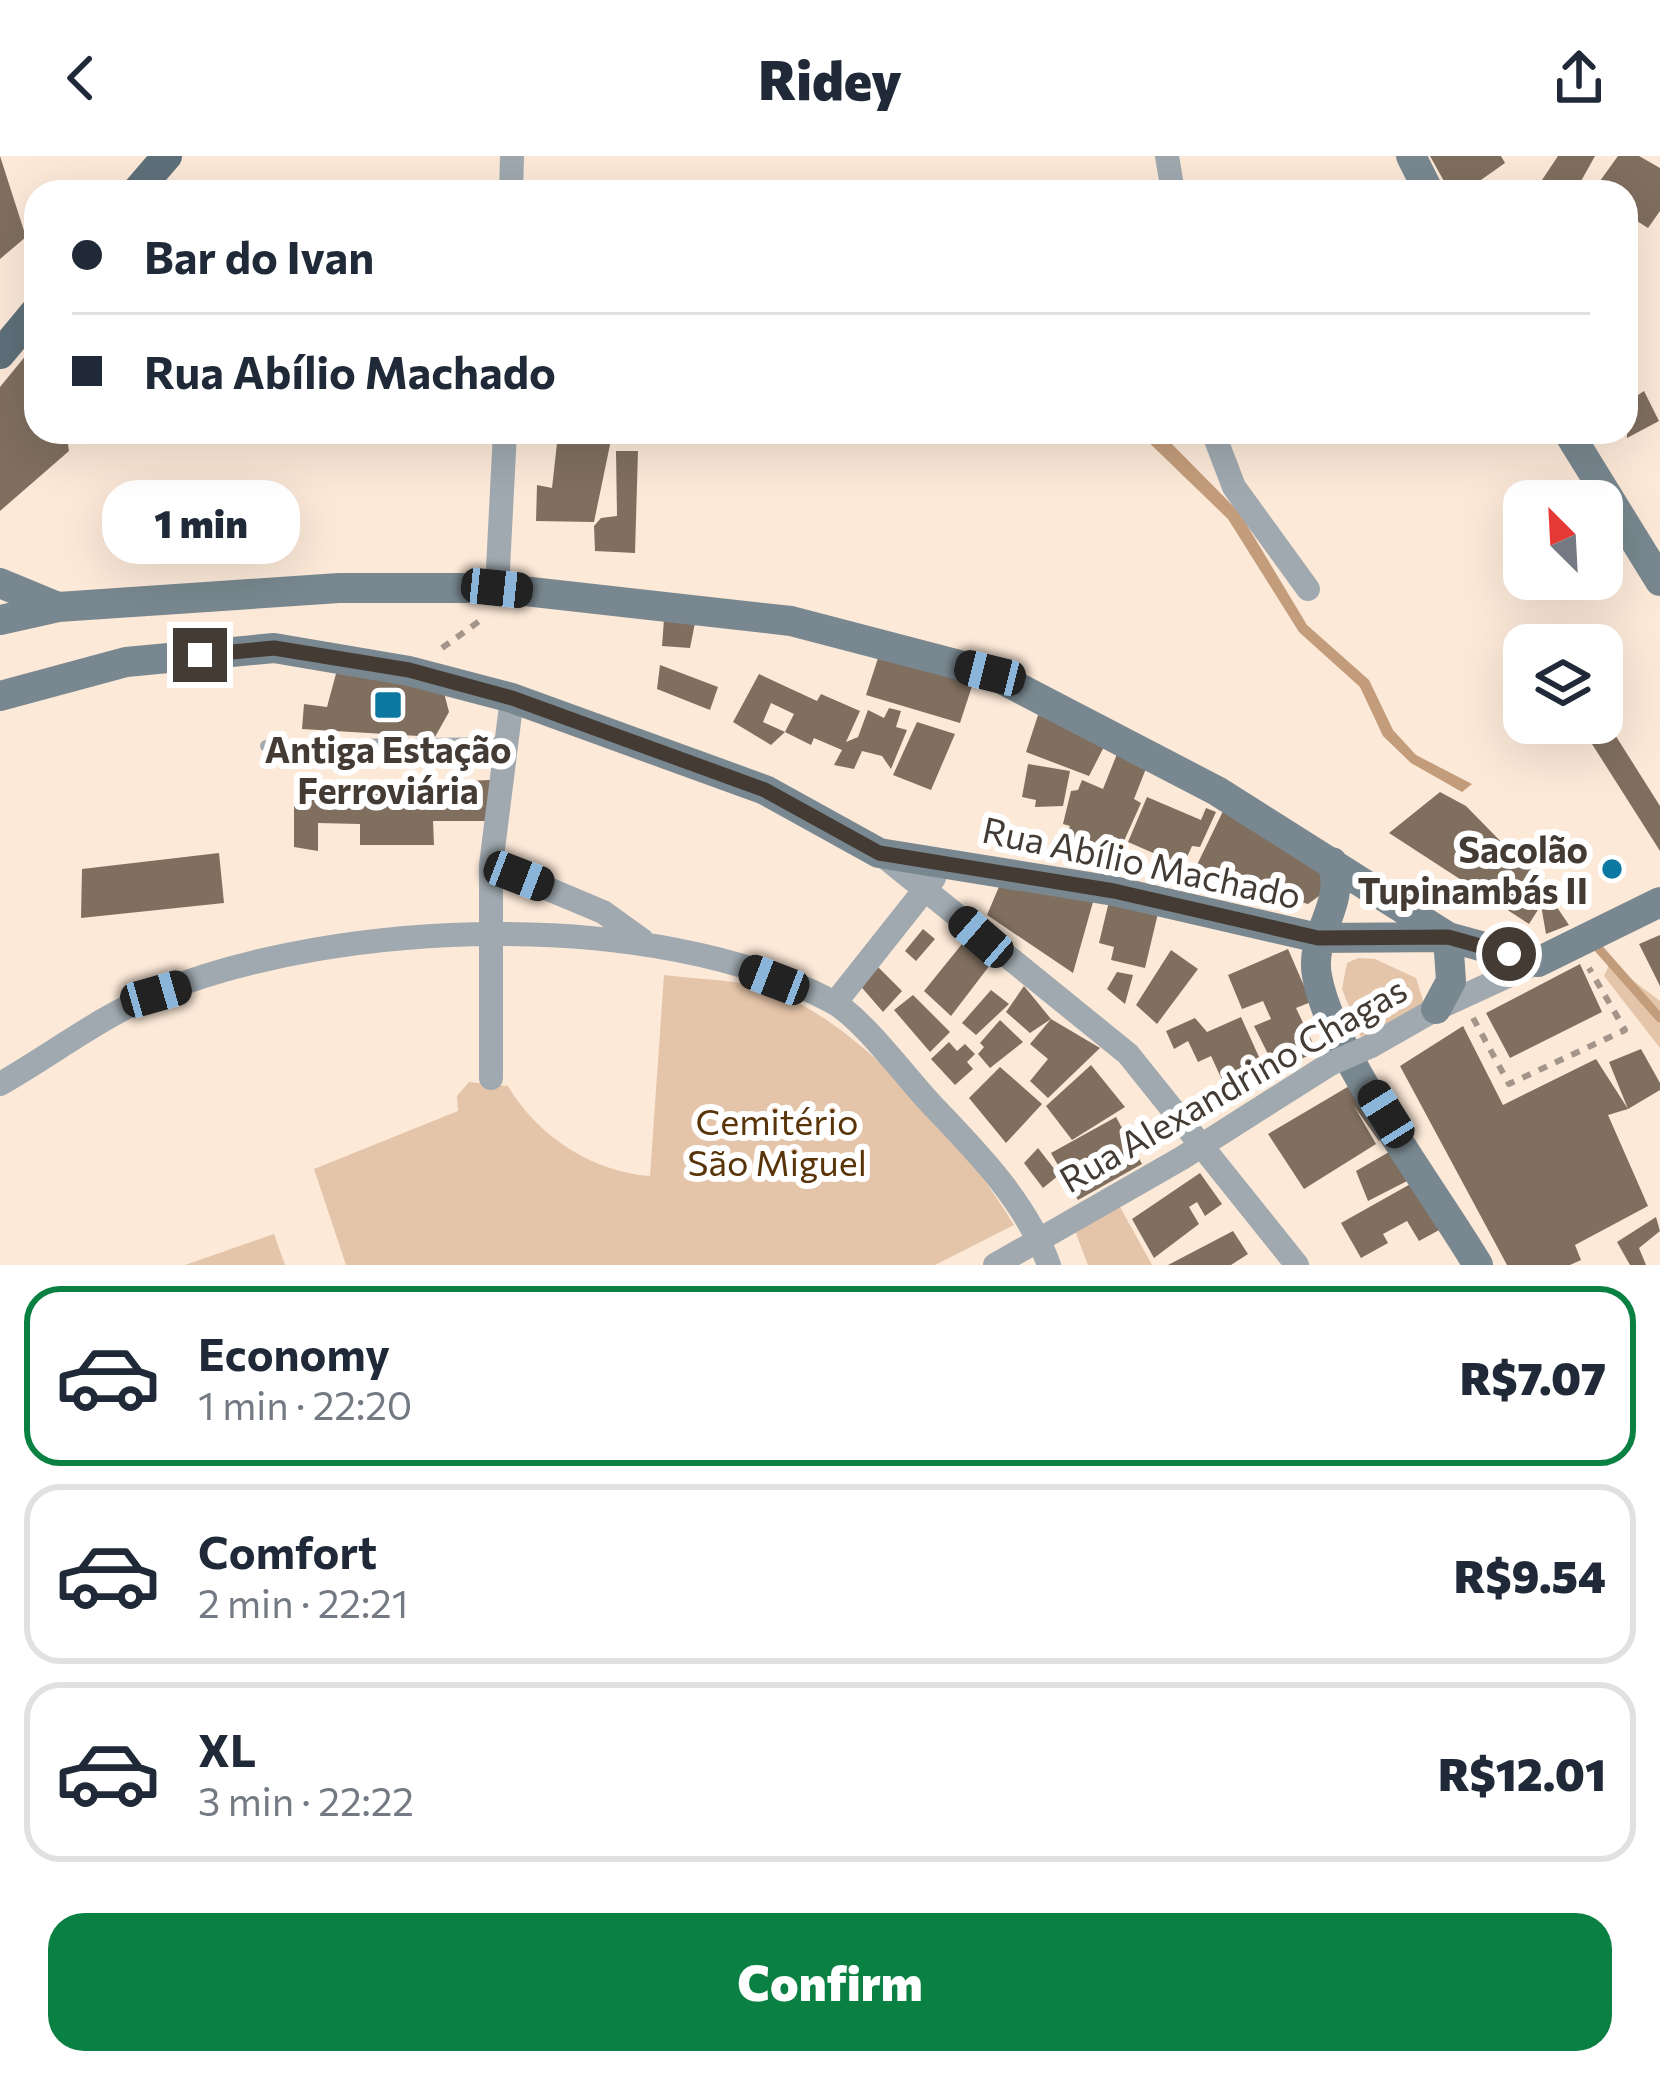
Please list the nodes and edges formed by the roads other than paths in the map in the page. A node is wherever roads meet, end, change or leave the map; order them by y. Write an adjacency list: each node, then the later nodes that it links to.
1 (167, 156): 2 (main road)
2 (146, 180)
3 (24, 325): 4 (main road)
4 (0, 354)
5 (505, 444): 10 (street)
6 (1218, 444): 11 (street)
7 (1575, 444): 8 (street)
8 (1660, 581)
9 (0, 583): 12 (street)
10 (497, 588): 12 (street); 20 (street)
11 (1308, 590)
12 (58, 607): 13 (street)
13 (0, 620)
14 (0, 696): 15 (street, Rua Abílio Machado)
15 (512, 698): 16 (street); 18 (street, Rua Abílio Machado)
16 (503, 743): 17 (lane); 21 (street)
17 (266, 746)
18 (879, 853): 19 (street, Rua Abílio Machado); 22 (street)
19 (946, 860): 22 (street); 26 (street, Rua Abílio Machado)
20 (1332, 862): 25 (street); 26 (street)
21 (490, 865): 24 (street); 28 (street)
22 (926, 889): 31 (street); 35 (street)
23 (1660, 902): 29 (street, Rua Alexandrino Chagas)
24 (488, 934): 28 (street); 33 (street); 34 (street)
25 (1448, 937): 27 (street, Rua Abílio Machado); 29 (street); 32 (street)
26 (1318, 938): 27 (street, Rua Abílio Machado); 30 (street)
27 (1370, 938): 30 (street)
28 (644, 941): 31 (street)
29 (1538, 962): 32 (street, Rua Alexandrino Chagas)
30 (1317, 976): 39 (street)
31 (835, 1003): 36 (street)
32 (1436, 1009): 35 (street, Rua Alexandrino Chagas, bridge)
33 (491, 1078)
34 (0, 1084)
35 (1204, 1144): 36 (street, Rua Alexandrino Chagas); 38 (street)
36 (1045, 1253): 37 (street, Rua Alexandrino Chagas)
37 (995, 1265)
38 (1297, 1265)
39 (1478, 1265)

